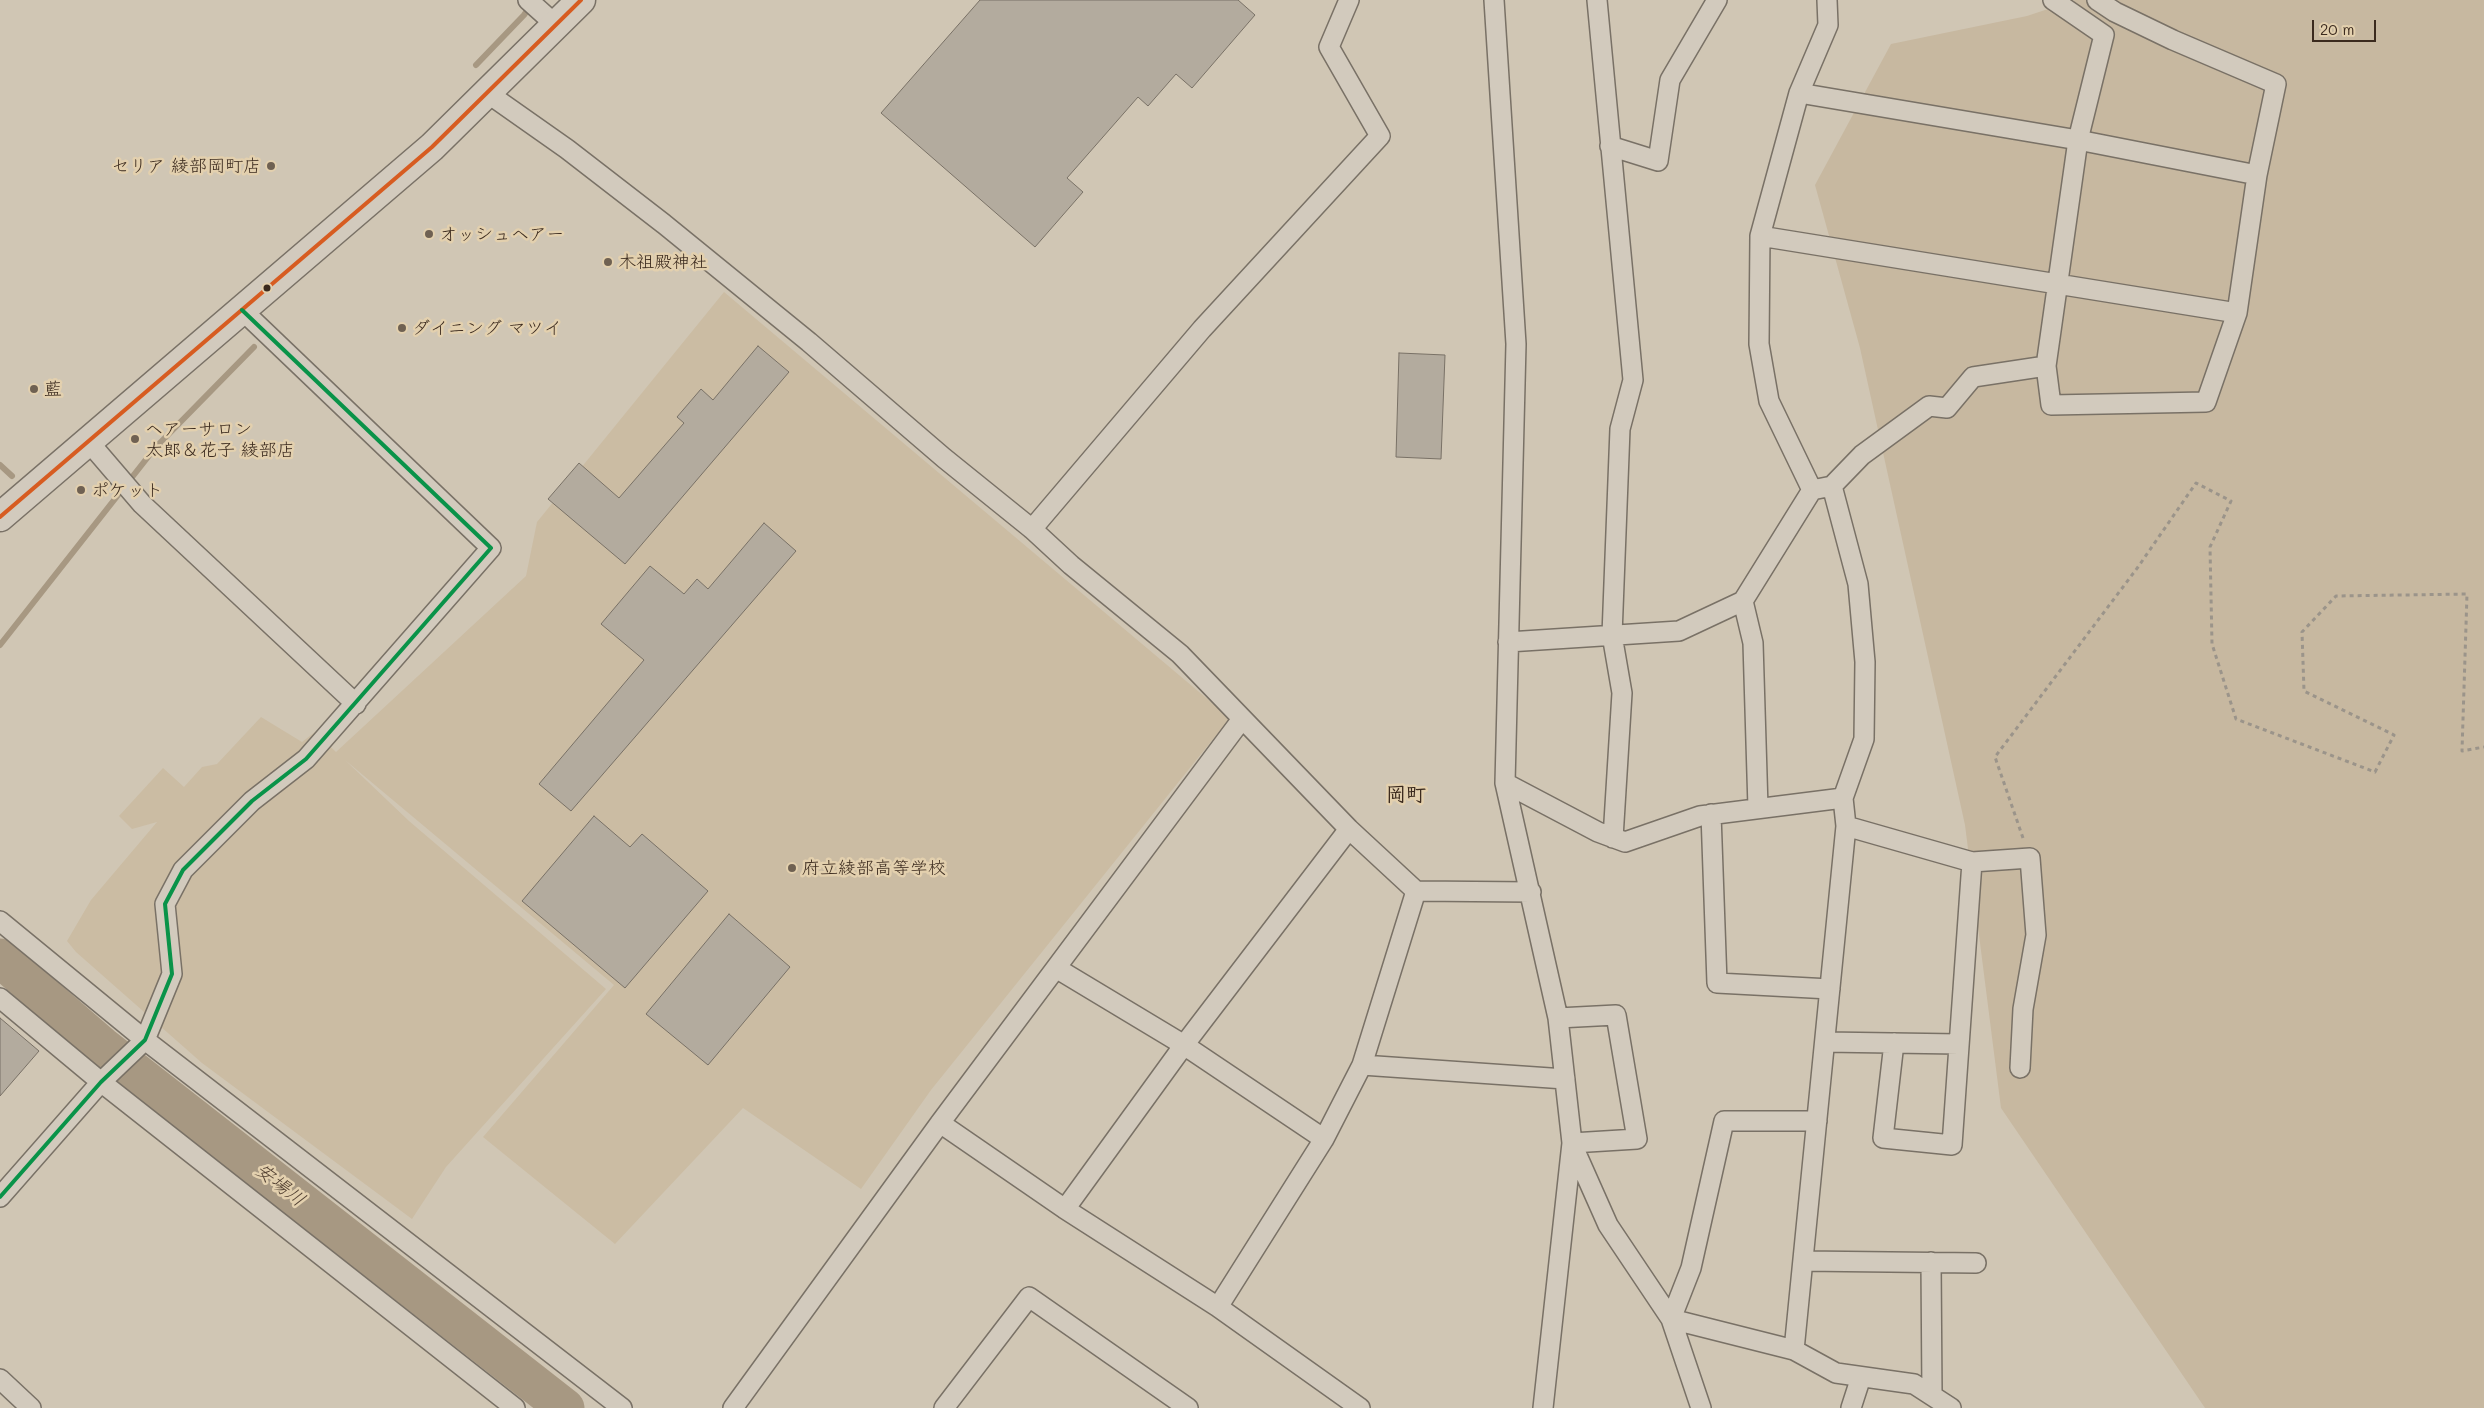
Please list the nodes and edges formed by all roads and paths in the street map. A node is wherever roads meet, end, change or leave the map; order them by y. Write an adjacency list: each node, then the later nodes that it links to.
1 (528, 0): 10 (street)
2 (581, 0): 10 (main road)
3 (1349, 0): 25 (street)
4 (1494, 0): 28 (street)
5 (1597, 0): 14 (street)
6 (1718, 0): 14 (street)
7 (1827, 0): 12 (street)
8 (2053, 0): 13 (street)
9 (2096, 0): 15 (street)
10 (557, 26): 11 (main road)
11 (486, 92): 18 (main road); 25 (street)
12 (1798, 93): 13 (street); 16 (street)
13 (2078, 140): 15 (street); 17 (street)
14 (1610, 146): 27 (street)
15 (2257, 175): 19 (street)
16 (1760, 236): 17 (street); 23 (street)
17 (2059, 285): 19 (street); 20 (street)
18 (242, 310): 21 (main road); 29 (street)
19 (2237, 313): 20 (street)
20 (2046, 366): 22 (street)
21 (88, 441): 24 (main road); 29 (street)
22 (1832, 486): 23 (street); 33 (street)
23 (1812, 490): 26 (street)
24 (0, 517)
25 (1032, 530): 30 (street)
26 (1743, 601): 27 (street); 34 (street)
27 (1612, 635): 28 (street); 38 (street)
28 (1508, 642): 32 (street)
29 (356, 704): 48 (street)
30 (1242, 719): 37 (street); 44 (street)
31 (2484, 747): 39 (path)
32 (1506, 783): 38 (street); 42 (street)
33 (1843, 798): 34 (street); 36 (street)
34 (1758, 808): 35 (street)
35 (1711, 814): 38 (street); 45 (street)
36 (1846, 826): 40 (street); 45 (street)
37 (1349, 829): 41 (street); 52 (street)
38 (1614, 838)
39 (2030, 858): 40 (street); 54 (street)
40 (1972, 862): 51 (street)
41 (1416, 891): 42 (street); 53 (street)
42 (1532, 892): 47 (street)
43 (0, 921): 48 (street)
44 (1056, 968): 52 (street); 58 (street)
45 (1830, 989): 49 (street)
46 (0, 998): 56 (street)
47 (1558, 1018): 55 (street); 60 (street)
48 (146, 1040): 56 (street); 74 (street)
49 (1825, 1042): 50 (street); 57 (street)
50 (1894, 1044): 51 (street); 51 (street)
51 (1959, 1044)
52 (1184, 1045): 59 (street); 62 (street)
53 (1362, 1065): 55 (street); 59 (street)
54 (2020, 1068)
55 (1565, 1078): 60 (street)
56 (101, 1082): 61 (street); 73 (street)
57 (1817, 1121): 63 (street); 67 (street)
58 (940, 1123): 62 (street); 75 (street)
59 (1324, 1139): 66 (street)
60 (1572, 1143): 67 (street); 79 (street)
61 (0, 1197)
62 (1065, 1209): 66 (street)
63 (1803, 1261): 64 (street); 68 (street)
64 (1931, 1262): 65 (street); 71 (street)
65 (1976, 1262)
66 (1218, 1307): 78 (street)
67 (1671, 1319): 68 (street); 80 (street)
68 (1794, 1350): 69 (street)
69 (1861, 1377): 71 (street); 81 (street)
70 (0, 1379): 72 (street)
71 (1932, 1395): 82 (street)
72 (30, 1408)
73 (515, 1408)
74 (622, 1408)
75 (733, 1408)
76 (944, 1408): 77 (street)
77 (1188, 1408)
78 (1360, 1408)
79 (1544, 1408)
80 (1701, 1408)
81 (1851, 1408)
82 (1951, 1408)

